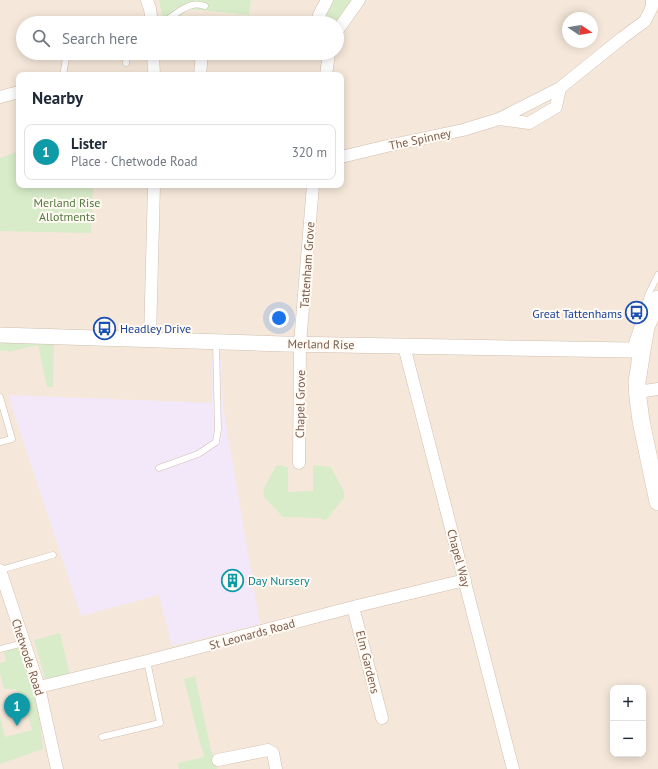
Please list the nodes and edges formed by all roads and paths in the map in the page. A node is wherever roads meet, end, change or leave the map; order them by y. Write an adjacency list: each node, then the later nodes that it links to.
1 (147, 0): 6 (street)
2 (327, 0): 8 (street)
3 (359, 0): 9 (street)
4 (652, 0): 22 (street, The Spinney)
5 (205, 6): 7 (lane)
6 (151, 16)
7 (173, 16)
8 (320, 16)
9 (344, 21)
10 (65, 60): 16 (lane)
11 (126, 60): 15 (lane)
12 (153, 60): 17 (street)
13 (201, 60): 18 (street)
14 (328, 60): 19 (street)
15 (126, 63)
16 (63, 72)
17 (154, 72)
18 (200, 72)
19 (326, 72)
20 (16, 93): 21 (street)
21 (0, 97)
22 (344, 157)
23 (154, 188): 28 (street)
24 (313, 188): 30 (street, Tattenham Grove)
25 (658, 275): 32 (lane)
26 (658, 299): 32 (main road)
27 (0, 334): 28 (street, Merland Rise)
28 (150, 339): 29 (street, Merland Rise)
29 (216, 341): 30 (street, Merland Rise); 38 (lane)
30 (300, 344): 31 (street, Merland Rise); 37 (street, Chapel Grove)
31 (404, 346): 32 (street, Merland Rise); 42 (street, Chapel Way)
32 (636, 350): 34 (main road)
33 (658, 390): 34 (street)
34 (638, 392): 39 (main road)
35 (0, 397): 36 (lane)
36 (0, 442)
37 (299, 463)
38 (158, 468)
39 (658, 502)
40 (53, 555): 41 (lane)
41 (0, 570): 44 (street, Chetwode Road)
42 (464, 580): 43 (street, St Leonards Road); 53 (street, Chapel Way)
43 (354, 607): 46 (street, St Leonards Road); 48 (street, Elm Gardens)
44 (24, 643): 45 (lane); 47 (street, Chetwode Road)
45 (0, 649)
46 (147, 661): 47 (street, St Leonards Road); 49 (lane)
47 (39, 687): 51 (street, Chetwode Road)
48 (382, 718)
49 (102, 737)
50 (218, 760): 52 (street)
51 (57, 769)
52 (276, 769)
53 (513, 769)

